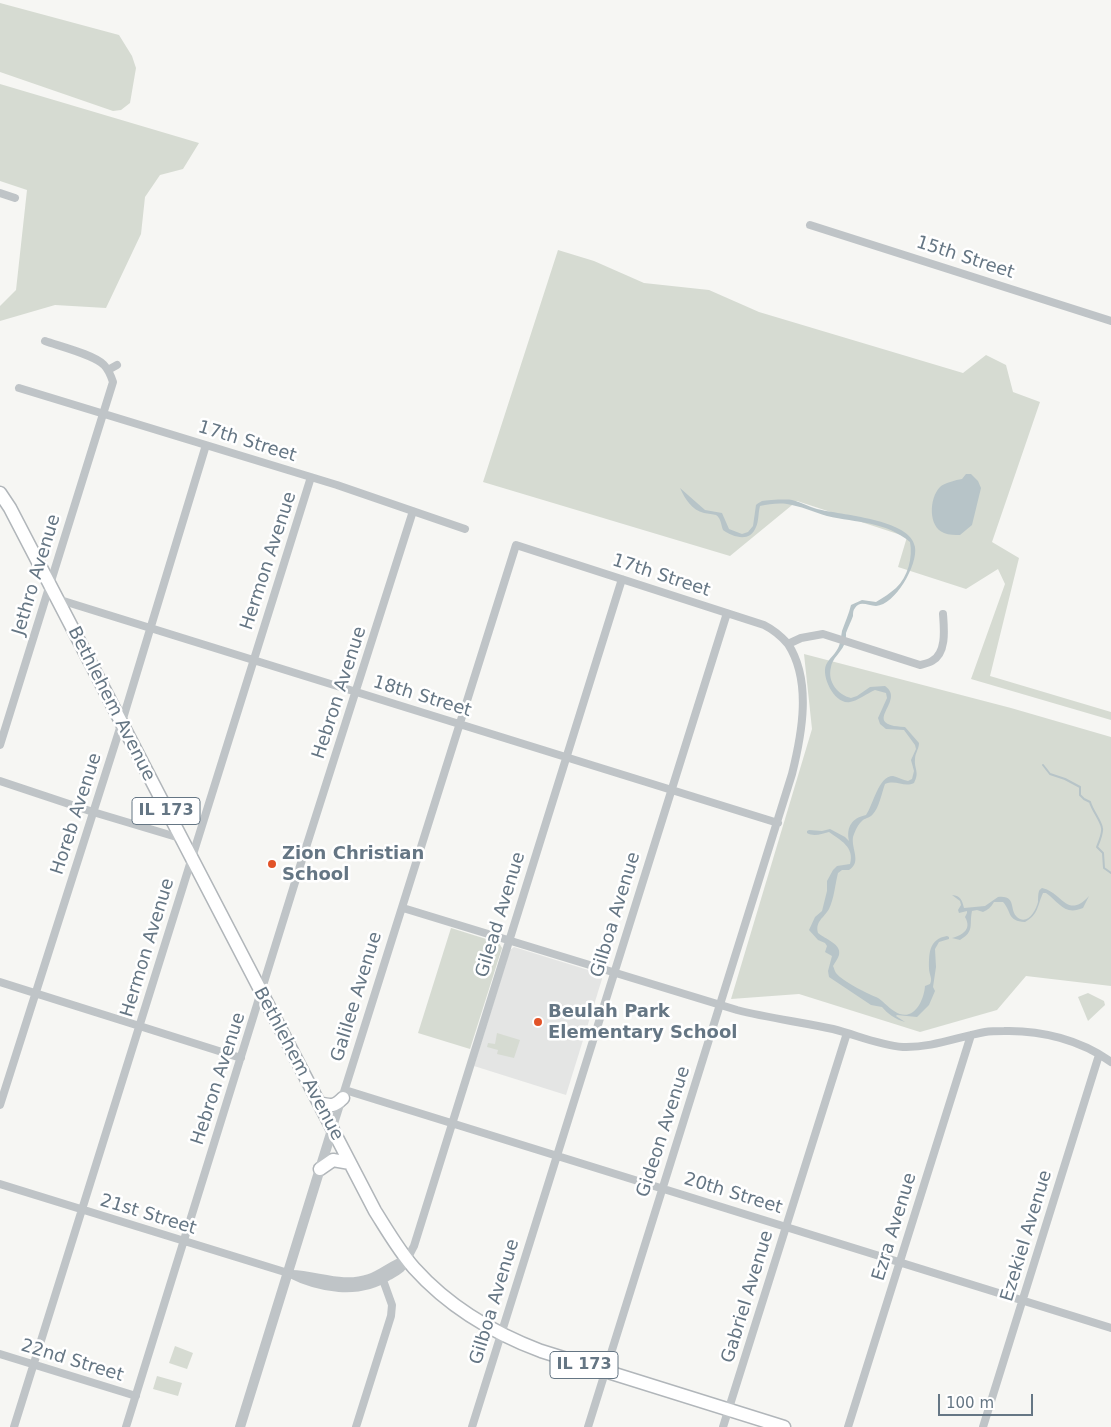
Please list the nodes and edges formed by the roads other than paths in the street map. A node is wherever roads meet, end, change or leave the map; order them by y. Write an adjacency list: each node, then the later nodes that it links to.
1 (0, 193): 2 (street)
2 (15, 198)
3 (810, 225): 4 (street, 15th Street)
4 (1111, 321)
5 (45, 342): 7 (street)
6 (117, 365): 7 (street)
7 (108, 370): 9 (street, Jethro Avenue)
8 (19, 388): 9 (street, 17th Street)
9 (103, 413): 10 (street, 17th Street); 17 (street, Jethro Avenue)
10 (206, 445): 11 (street, 17th Street); 21 (street, Horeb Avenue)
11 (311, 477): 13 (street, 17th Street); 23 (street, Hermon Avenue)
12 (0, 493): 17 (main road, Bethlehem Avenue / IL 173)
13 (413, 511): 14 (street, 17th Street); 24 (street, Hebron Avenue)
14 (465, 529)
15 (506, 577): 16 (street, 17th Street); 25 (street, Galilee Avenue)
16 (622, 579): 19 (street, 17th Street); 28 (street, Gilead Avenue)
17 (50, 586): 18 (main road, Bethlehem Avenue / IL 173); 27 (street, Jethro Avenue)
18 (57, 599): 21 (street, 18th Street); 26 (main road, Bethlehem Avenue / IL 173)
19 (727, 613): 22 (street, 17th Street); 30 (street, Gilboa Avenue)
20 (943, 614): 22 (street)
21 (151, 628): 23 (street, 18th Street); 26 (street, Horeb Avenue)
22 (788, 644): 32 (street, Gideon Avenue)
23 (253, 660): 24 (street, 18th Street); 34 (street, Hermon Avenue)
24 (356, 692): 25 (street, 18th Street); 40 (street, Hebron Avenue)
25 (460, 724): 28 (street, 18th Street); 35 (street, Galilee Avenue)
26 (121, 725): 31 (street, Horeb Avenue); 33 (main road, Bethlehem Avenue / IL 173)
27 (0, 745)
28 (566, 757): 30 (street, 18th Street); 36 (street, Gilead Avenue)
29 (0, 781): 31 (street)
30 (671, 790): 32 (street, 18th Street); 37 (street, Gilboa Avenue)
31 (93, 812): 33 (street); 39 (street, Horeb Avenue)
32 (778, 823): 41 (street, Gideon Avenue)
33 (180, 838): 34 (main road, Bethlehem Avenue / IL 173)
34 (191, 859): 40 (main road, Bethlehem Avenue / IL 173); 42 (street, Hermon Avenue)
35 (403, 908): 36 (street); 48 (street, Galilee Avenue)
36 (509, 940): 37 (street); 51 (street, Gilead Avenue)
37 (614, 972): 41 (street); 53 (street, Gilboa Avenue)
38 (0, 982): 39 (street)
39 (35, 993): 42 (street); 50 (street, Horeb Avenue)
40 (261, 993): 46 (street, Hebron Avenue); 49 (main road, Bethlehem Avenue / IL 173)
41 (720, 1005): 43 (street); 57 (street, Gideon Avenue)
42 (139, 1026): 46 (street); 58 (street, Hermon Avenue)
43 (846, 1033): 44 (street); 59 (street, Gabriel Avenue)
44 (971, 1035): 45 (street); 62 (street, Ezra Avenue)
45 (1099, 1055): 47 (street); 65 (street, Ezekiel Avenue)
46 (241, 1058): 60 (street, Hebron Avenue)
47 (1111, 1062)
48 (344, 1094): 49 (main road); 51 (street, 20th Street); 52 (street, Galilee Avenue)
49 (318, 1103): 52 (main road, Bethlehem Avenue / IL 173)
50 (0, 1106)
51 (452, 1123): 53 (street, 20th Street); 61 (street, Gilead Avenue)
52 (332, 1130): 54 (main road, Bethlehem Avenue / IL 173); 55 (street, Galilee Avenue)
53 (557, 1156): 57 (street, 20th Street); 67 (street, Gilboa Avenue)
54 (350, 1163): 55 (main road); 61 (main road, Bethlehem Avenue / IL 173)
55 (320, 1168): 63 (street, Galilee Avenue)
56 (0, 1184): 58 (street, 21st Street)
57 (662, 1188): 59 (street, 20th Street); 70 (street, Gideon Avenue)
58 (82, 1210): 60 (street, 21st Street); 69 (street, Hermon Avenue)
59 (786, 1227): 62 (street, 20th Street); 72 (street, Gabriel Avenue)
60 (184, 1241): 63 (street, 21st Street); 71 (street, Hebron Avenue)
61 (407, 1258): 64 (street); 67 (main road, Bethlehem Avenue / IL 173)
62 (900, 1262): 65 (street, 20th Street); 81 (street, Ezra Avenue)
63 (288, 1273): 64 (street, 21st Street); 75 (street, Galilee Avenue)
64 (381, 1277): 76 (street)
65 (1023, 1300): 66 (street, 20th Street); 82 (street, Ezekiel Avenue)
66 (1111, 1328)
67 (501, 1334): 70 (main road, Bethlehem Avenue / IL 173); 77 (street, Gilboa Avenue)
68 (0, 1354): 69 (street, 22nd Street)
69 (34, 1365): 71 (street, 22nd Street); 73 (street, Hermon Avenue)
70 (605, 1371): 72 (main road, Bethlehem Avenue / IL 173); 78 (street, Gideon Avenue)
71 (136, 1396): 74 (street, Hebron Avenue)
72 (729, 1410): 79 (street, Gabriel Avenue); 80 (main road, Bethlehem Avenue / IL 173)
73 (14, 1427)
74 (126, 1427)
75 (240, 1427)
76 (356, 1427)
77 (472, 1427)
78 (588, 1427)
79 (723, 1427)
80 (784, 1427)
81 (848, 1427)
82 (983, 1427)

